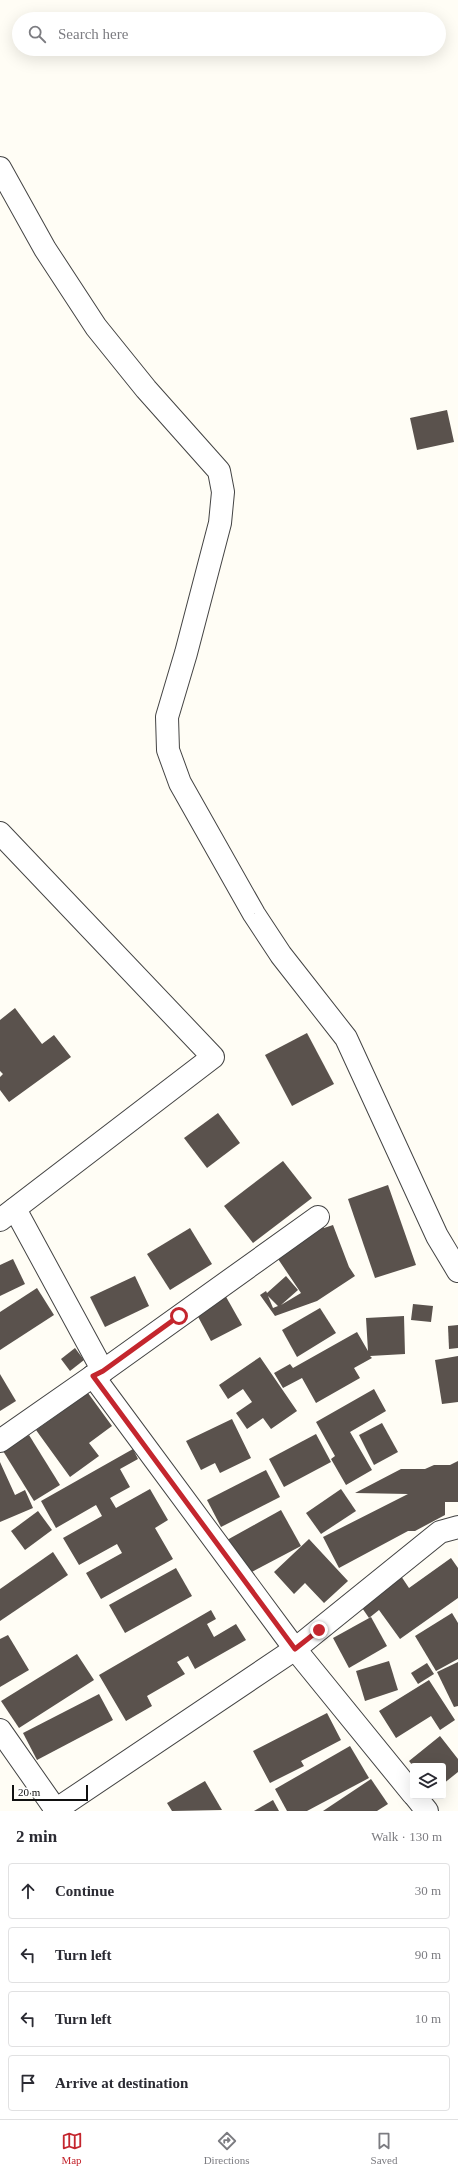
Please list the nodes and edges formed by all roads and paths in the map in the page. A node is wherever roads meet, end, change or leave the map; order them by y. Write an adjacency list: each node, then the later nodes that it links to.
1 (0, 168): 5 (street)
2 (0, 833): 3 (street)
3 (8, 1214): 6 (street)
4 (318, 1217): 6 (street)
5 (458, 1271)
6 (98, 1373): 7 (street); 9 (street)
7 (0, 1441)
8 (458, 1527): 9 (street)
9 (295, 1649): 11 (street); 13 (street)
10 (0, 1730): 13 (street)
11 (410, 1790)
12 (417, 1799): 14 (street)
13 (55, 1811)
14 (427, 1811)

